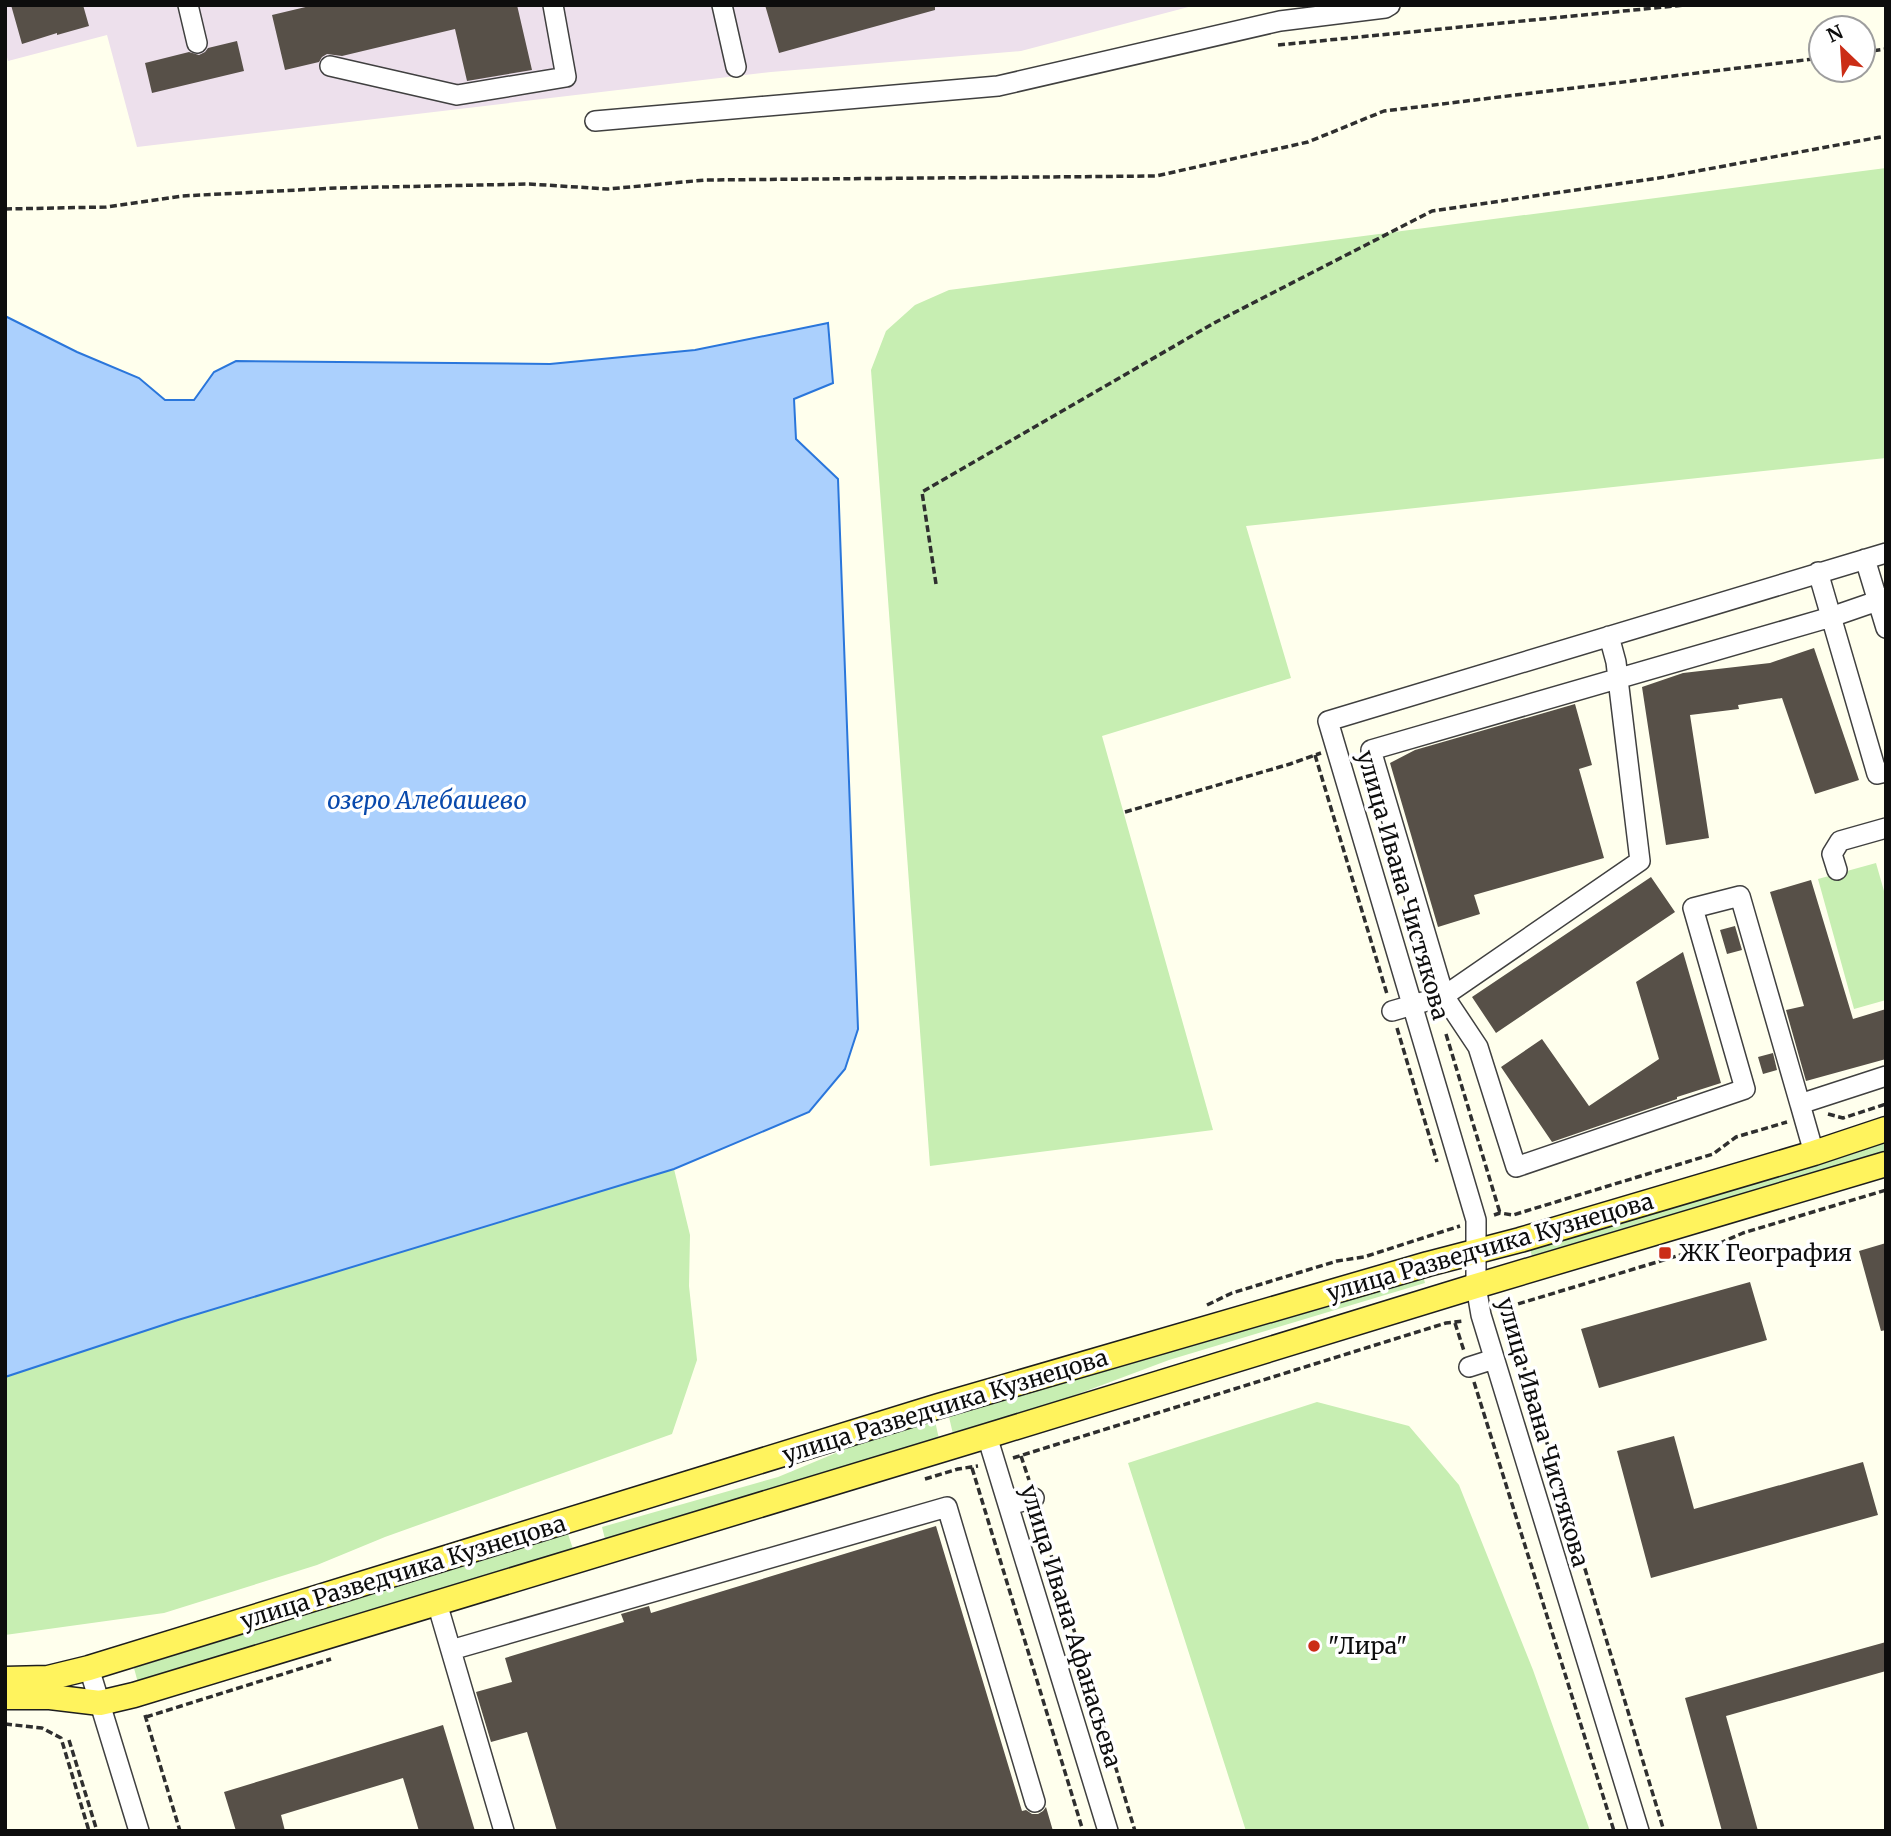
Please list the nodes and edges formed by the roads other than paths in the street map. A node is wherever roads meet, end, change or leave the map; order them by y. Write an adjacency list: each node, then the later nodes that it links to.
1 (188, 5): 6 (street)
2 (553, 5): 7 (street)
3 (722, 5): 8 (street)
4 (1390, 5): 5 (street)
5 (1278, 13): 9 (street)
6 (197, 43)
7 (330, 66)
8 (736, 67)
9 (595, 121)
10 (1886, 552): 11 (street)
11 (1865, 559): 12 (street); 13 (street)
12 (1818, 572): 14 (street); 16 (street)
13 (1882, 600): 14 (street); 15 (street)
14 (1831, 617): 17 (street); 18 (street)
15 (1886, 628)
16 (1609, 636): 17 (street); 22 (street, улица Ивана Чистякова)
17 (1618, 679): 21 (street); 21 (street)
18 (1886, 772)
19 (1886, 828): 20 (street)
20 (1837, 870)
21 (1444, 996): 22 (street); 25 (street)
22 (1412, 1005): 23 (street); 29 (street, улица Ивана Чистякова)
23 (1392, 1011)
24 (1886, 1076): 25 (street)
25 (1800, 1104): 27 (street)
26 (1886, 1129): 27 (main road, улица Разведчика Кузнецова)
27 (1814, 1153): 29 (main road, улица Разведчика Кузнецова)
28 (1886, 1164): 30 (main road, улица Разведчика Кузнецова)
29 (1476, 1253): 30 (street, улица Ивана Чистякова); 36 (main road, улица Разведчика Кузнецова)
30 (1476, 1286): 31 (street, улица Ивана Чистякова); 33 (main road, улица Разведчика Кузнецова)
31 (1494, 1359): 32 (street); 48 (street, улица Ивана Чистякова)
32 (1469, 1367)
33 (987, 1436): 35 (street, улица Ивана Афанасьева); 37 (main road, улица Разведчика Кузнецова)
34 (1034, 1498): 35 (street)
35 (1009, 1505): 47 (street, улица Ивана Афанасьева)
36 (606, 1510): 37 (main road); 40 (main road, улица Разведчика Кузнецова)
37 (618, 1548): 38 (main road, улица Разведчика Кузнецова)
38 (437, 1603): 39 (street); 43 (main road, улица Разведчика Кузнецова)
39 (451, 1650): 44 (street); 46 (street)
40 (89, 1668): 41 (main road, улица Разведчика Кузнецова); 43 (street)
41 (5, 1679)
42 (5, 1697): 43 (main road, улица Разведчика Кузнецова)
43 (100, 1703): 45 (street)
44 (1035, 1802)
45 (139, 1831)
46 (505, 1831)
47 (1108, 1831)
48 (1639, 1831)

